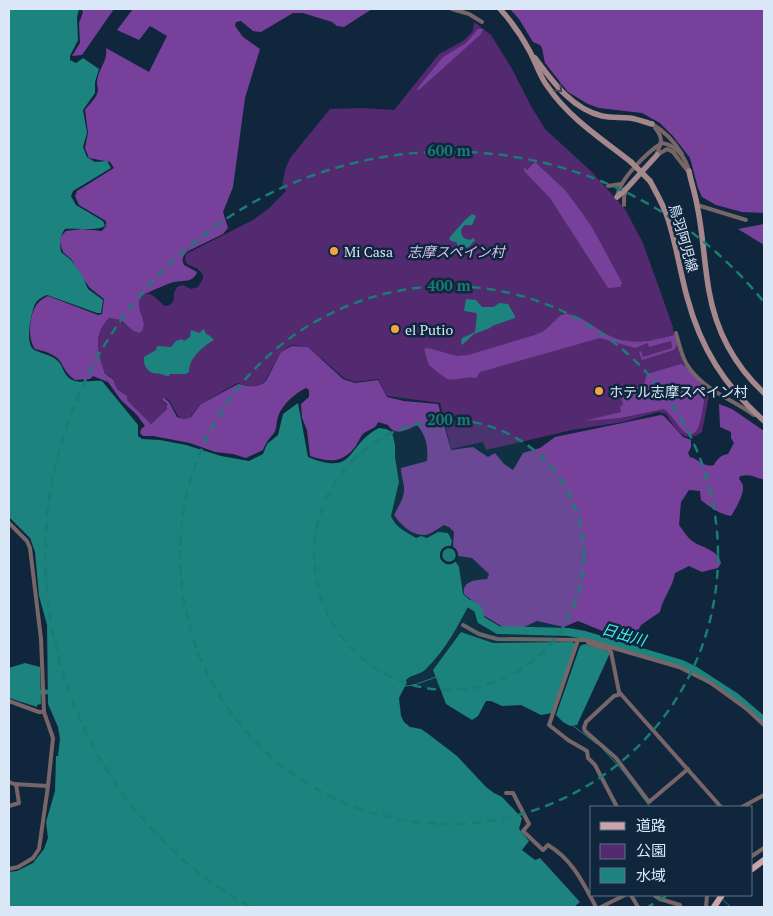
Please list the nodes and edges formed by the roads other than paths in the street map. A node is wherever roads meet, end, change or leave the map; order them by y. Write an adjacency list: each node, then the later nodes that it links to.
1 (452, 9): 6 (street)
2 (494, 9): 5 (main road)
3 (500, 9): 5 (main road, 鳥羽阿児線)
4 (504, 9): 5 (main road)
5 (508, 18): 7 (main road, 鳥羽阿児線)
6 (482, 22)
7 (529, 50): 8 (main road, one-way to 8); 22 (main road, 鳥羽阿児線, bridge)
8 (652, 124): 9 (street); 11 (street)
9 (662, 143): 10 (street); 11 (street); 13 (street)
10 (657, 155): 12 (street); 15 (main road)
11 (686, 161): 12 (street)
12 (689, 171): 18 (main road)
13 (621, 184): 14 (street); 16 (street)
14 (608, 186)
15 (627, 188): 16 (main road); 17 (street)
16 (617, 197)
17 (624, 205)
18 (698, 205): 19 (street); 21 (main road)
19 (746, 220)
20 (676, 333): 22 (street)
21 (764, 393)
22 (764, 421)
23 (9, 523): 28 (street)
24 (463, 625): 25 (street)
25 (578, 640): 26 (street); 29 (street); 37 (street)
26 (620, 694): 30 (street); 30 (street)
27 (9, 701): 28 (street)
28 (44, 712): 33 (street)
29 (764, 725)
30 (688, 769): 38 (street)
31 (9, 782): 32 (street)
32 (16, 784): 33 (street); 36 (street)
33 (48, 786): 44 (street)
34 (506, 793): 45 (street)
35 (764, 795): 39 (street)
36 (9, 806)
37 (616, 806)
38 (720, 806)
39 (744, 806)
40 (764, 848): 41 (street)
41 (753, 855)
42 (764, 860): 43 (main road)
43 (753, 868)
44 (9, 869)
45 (590, 896)
46 (623, 896): 51 (street)
47 (632, 896): 52 (street)
48 (655, 896): 50 (street)
49 (721, 896): 53 (main road)
50 (680, 905)
51 (601, 907)
52 (638, 907)
53 (714, 907)

